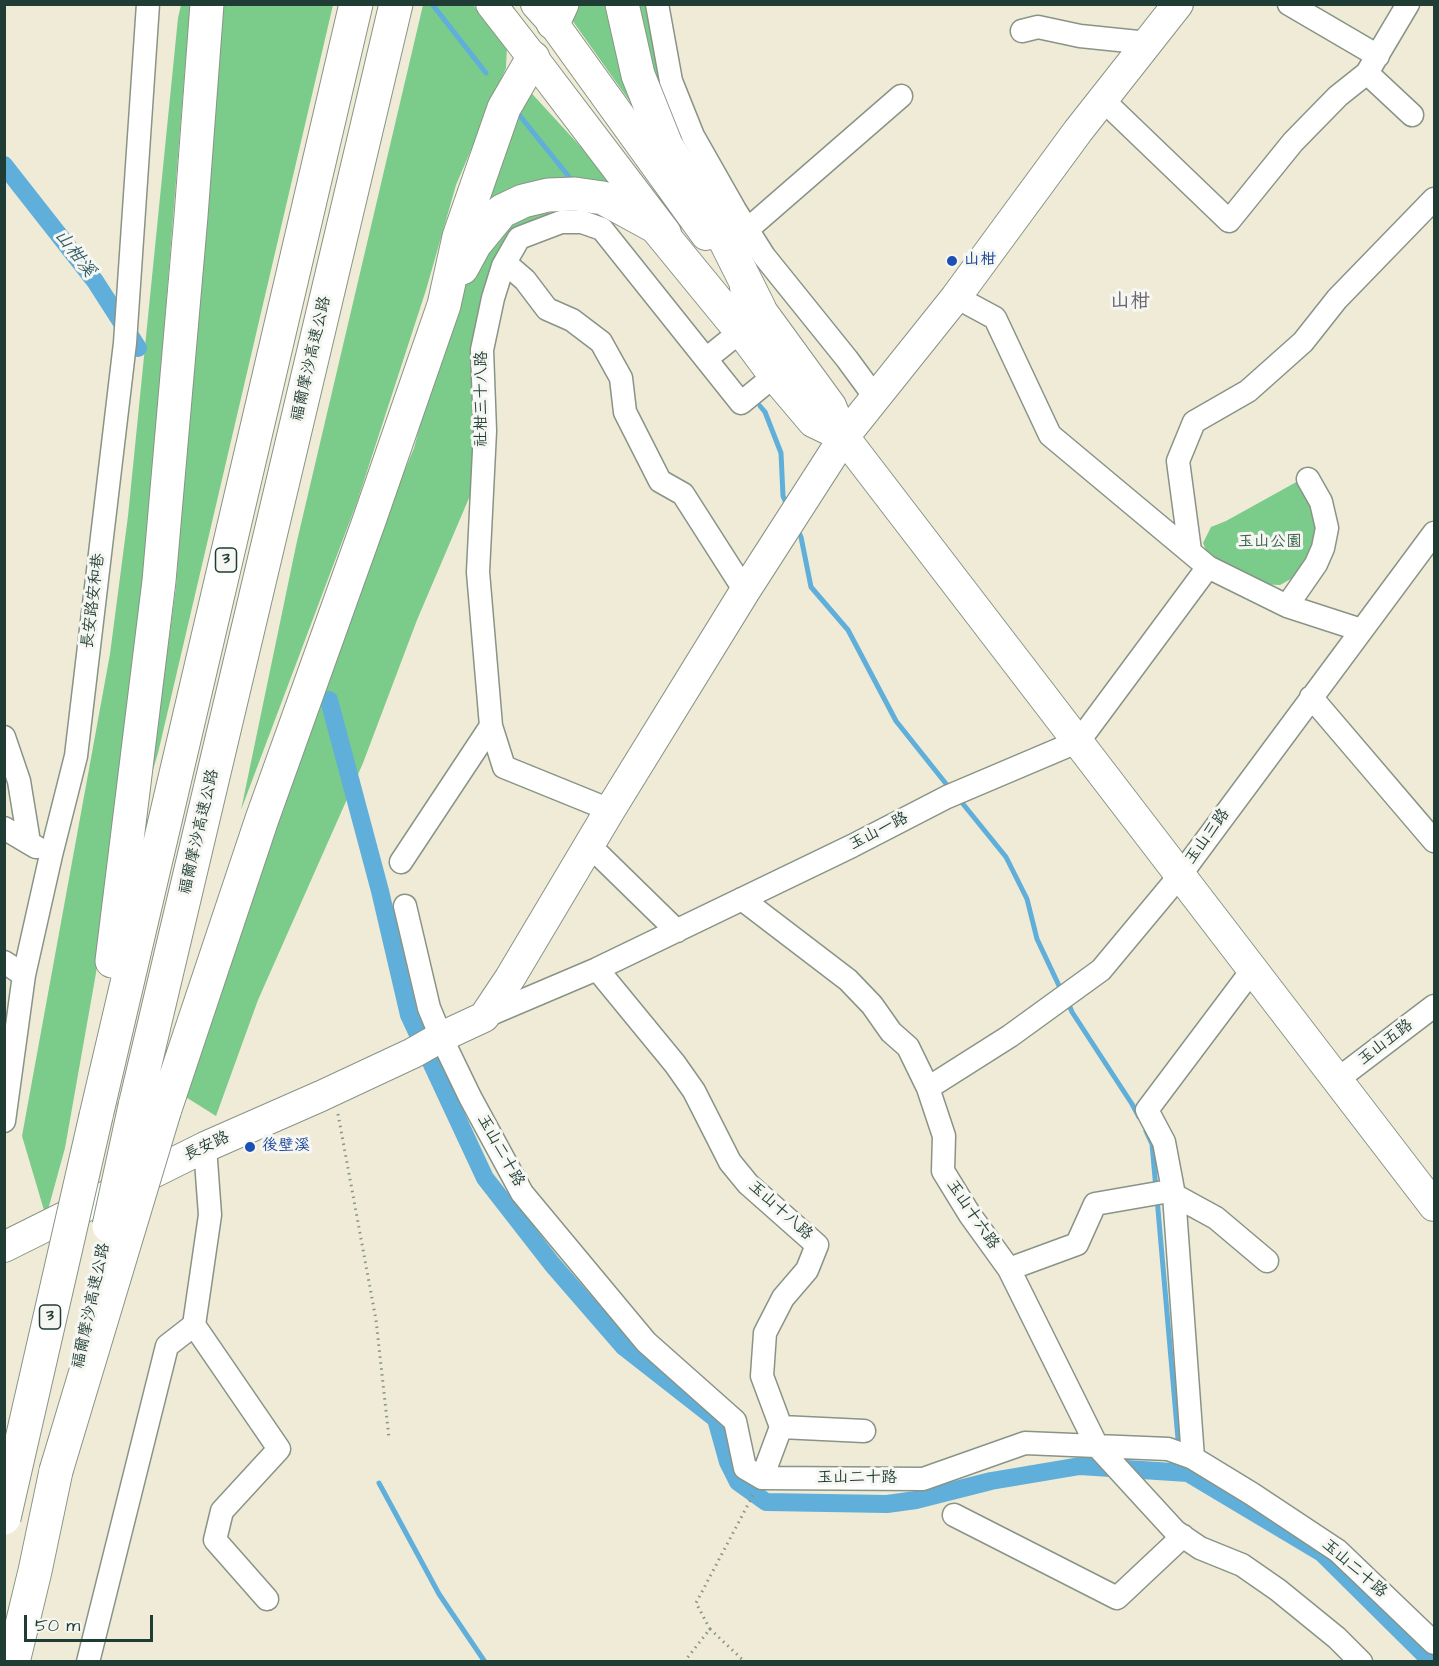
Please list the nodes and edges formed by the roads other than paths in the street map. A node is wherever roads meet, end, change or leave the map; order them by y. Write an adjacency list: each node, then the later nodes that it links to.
1 (148, 4): 47 (street, 長安路安和巷)
2 (207, 4): 63 (highway)
3 (356, 4): 63 (highway, 3)
4 (491, 4): 14 (main road)
5 (622, 4): 24 (highway)
6 (657, 4): 20 (street)
7 (1178, 4): 13 (main road)
8 (1289, 4): 15 (street)
9 (1408, 4): 15 (street)
10 (395, 8): 62 (highway, 福爾摩沙高速公路 / 3)
11 (550, 11): 14 (main road); 24 (main road)
12 (1022, 31): 13 (street)
13 (1148, 43): 17 (main road)
14 (533, 58): 23 (highway); 24 (main road)
15 (1372, 64): 17 (street); 18 (street)
16 (901, 96): 20 (street)
17 (1103, 100): 22 (main road)
18 (1412, 115)
19 (1434, 199): 33 (street)
20 (748, 229): 28 (street)
21 (502, 266): 26 (street, 社柑三十八路); 35 (street); 39 (street, 社柑三十八路)
22 (956, 297): 28 (main road); 33 (street)
23 (444, 305): 24 (highway); 62 (highway)
24 (744, 320): 25 (main road); 26 (street); 27 (main road)
25 (791, 351): 28 (main road); 29 (main road)
26 (706, 359): 27 (street, 社柑三十八路)
27 (774, 376): 29 (main road); 31 (main road)
28 (878, 390): 29 (main road)
29 (844, 437): 31 (main road); 41 (main road)
30 (1308, 479): 36 (street)
31 (799, 505): 35 (main road)
32 (1434, 533): 37 (street, 玉山三路)
33 (1190, 551): 34 (street)
34 (1208, 567): 36 (street); 41 (street)
35 (745, 591): 42 (main road)
36 (1287, 606): 37 (street)
37 (1361, 630): 38 (street, 玉山三路)
38 (1311, 697): 44 (street); 49 (street, 玉山三路)
39 (491, 726): 42 (street, 社柑三十八路); 48 (street)
40 (4, 737): 45 (street)
41 (1078, 741): 49 (main road); 50 (street, 玉山一路)
42 (610, 810): 46 (main road)
43 (4, 828): 45 (street)
44 (1434, 841)
45 (28, 842): 47 (street)
46 (589, 845): 52 (street); 58 (main road)
47 (51, 855): 56 (street, 長安路安和巷)
48 (401, 862)
49 (1181, 874): 55 (main road); 61 (street, 玉山三路)
50 (742, 899): 52 (street, 玉山一路); 61 (street, 玉山十六路)
51 (405, 906): 59 (street, 玉山二十路)
52 (677, 931): 54 (street, 玉山一路)
53 (4, 962): 56 (street)
54 (597, 969): 58 (street, 玉山一路); 72 (street, 玉山十八路)
55 (1252, 969): 60 (main road); 66 (street)
56 (24, 975): 64 (street, 長安路安和巷)
57 (1434, 1006): 60 (street, 玉山五路)
58 (484, 1017): 59 (main road, 長安路)
59 (441, 1037): 65 (main road, 長安路); 76 (street, 玉山二十路)
60 (1338, 1079): 67 (main road)
61 (928, 1088): 70 (street, 玉山十六路)
62 (149, 1109): 83 (highway, bridge)
63 (87, 1120): 77 (highway); 79 (highway, 3, bridge)
64 (4, 1121)
65 (205, 1147): 68 (main road, 長安路); 71 (street)
66 (1162, 1194): 69 (street); 70 (street); 75 (street)
67 (1434, 1206)
68 (4, 1247)
69 (1267, 1261)
70 (1009, 1269): 74 (street, 玉山十六路)
71 (194, 1325): 81 (street); 84 (street)
72 (781, 1427): 73 (street); 76 (street)
73 (864, 1431)
74 (1098, 1447): 75 (street, 玉山二十路); 76 (street, 玉山二十路); 80 (street, 玉山十六路)
75 (1186, 1455): 82 (street, 玉山二十路)
76 (762, 1478)
77 (4, 1513)
78 (954, 1515): 80 (street)
79 (4, 1518)
80 (1183, 1536): 85 (street, 玉山十六路)
81 (267, 1599)
82 (1434, 1643)
83 (13, 1662)
84 (88, 1662)
85 (1361, 1662)

